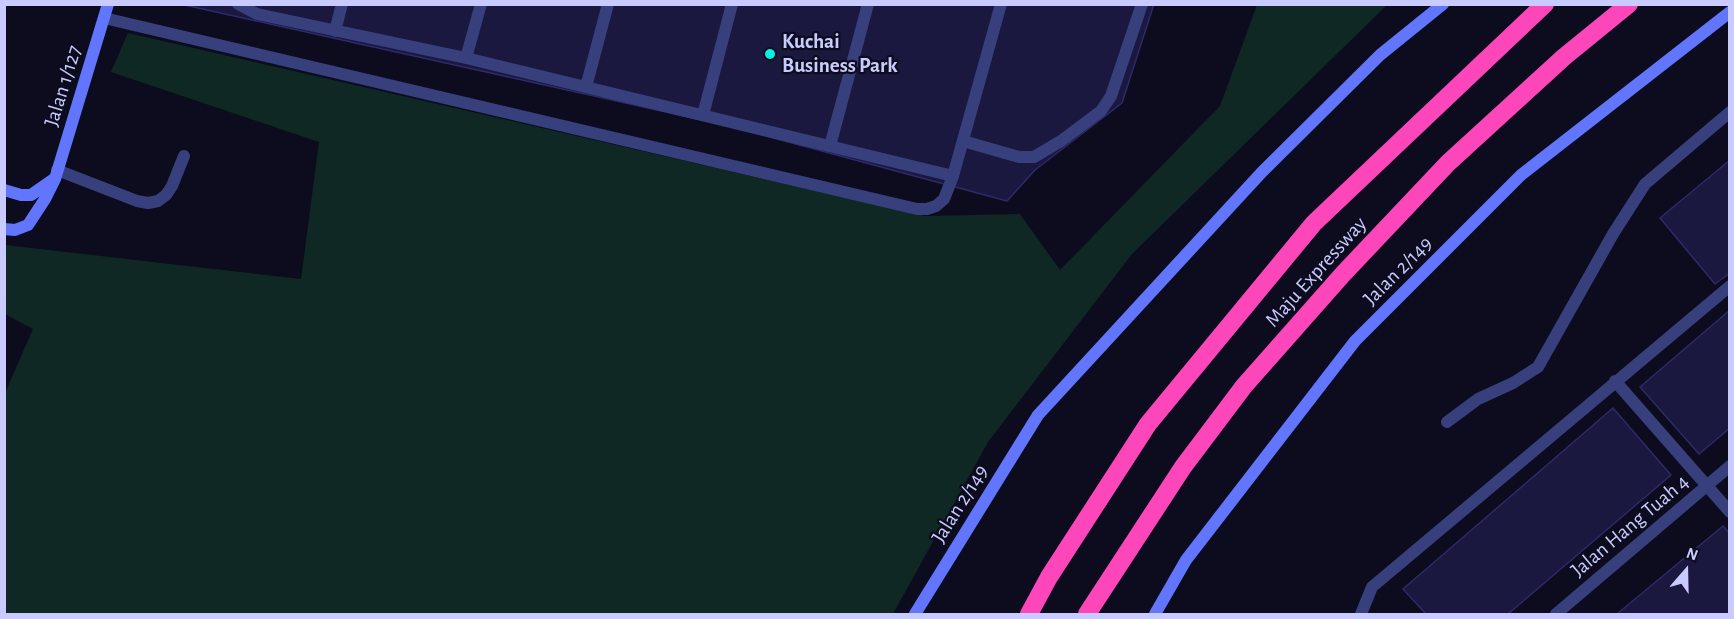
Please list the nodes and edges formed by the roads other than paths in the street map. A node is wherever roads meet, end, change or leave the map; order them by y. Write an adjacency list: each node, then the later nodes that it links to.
1 (108, 4): 14 (main road, Jalan 1/127)
2 (238, 4): 15 (street)
3 (342, 4): 15 (street)
4 (481, 4): 16 (street)
5 (608, 4): 17 (street)
6 (732, 4): 19 (street)
7 (868, 4): 21 (street)
8 (1001, 4): 20 (street)
9 (1142, 4): 20 (street)
10 (1443, 4): 33 (main road, Jalan 2/149)
11 (1545, 4): 34 (highway, Maju Expressway)
12 (1629, 4): 35 (highway, Maju Expressway)
13 (1730, 12): 36 (main road, Jalan 2/149)
14 (104, 18): 23 (main road, Jalan 1/127); 24 (street)
15 (335, 31): 16 (street)
16 (466, 58): 17 (street)
17 (586, 87): 19 (street)
18 (1730, 112): 29 (street)
19 (703, 115): 21 (street)
20 (963, 141): 24 (street)
21 (830, 146): 24 (street)
22 (184, 156): 23 (street)
23 (56, 174): 25 (main road); 26 (main road, Jalan 1/127)
24 (953, 176)
25 (4, 190)
26 (4, 229)
27 (1730, 286): 28 (street)
28 (1615, 381): 31 (street); 37 (street)
29 (1447, 422)
30 (1730, 466): 31 (street, Jalan Hang Tuah 4)
31 (1707, 486): 32 (street); 38 (street, Jalan Hang Tuah 4)
32 (1730, 512)
33 (915, 615)
34 (1029, 615)
35 (1087, 615)
36 (1155, 615)
37 (1361, 615)
38 (1556, 615)

